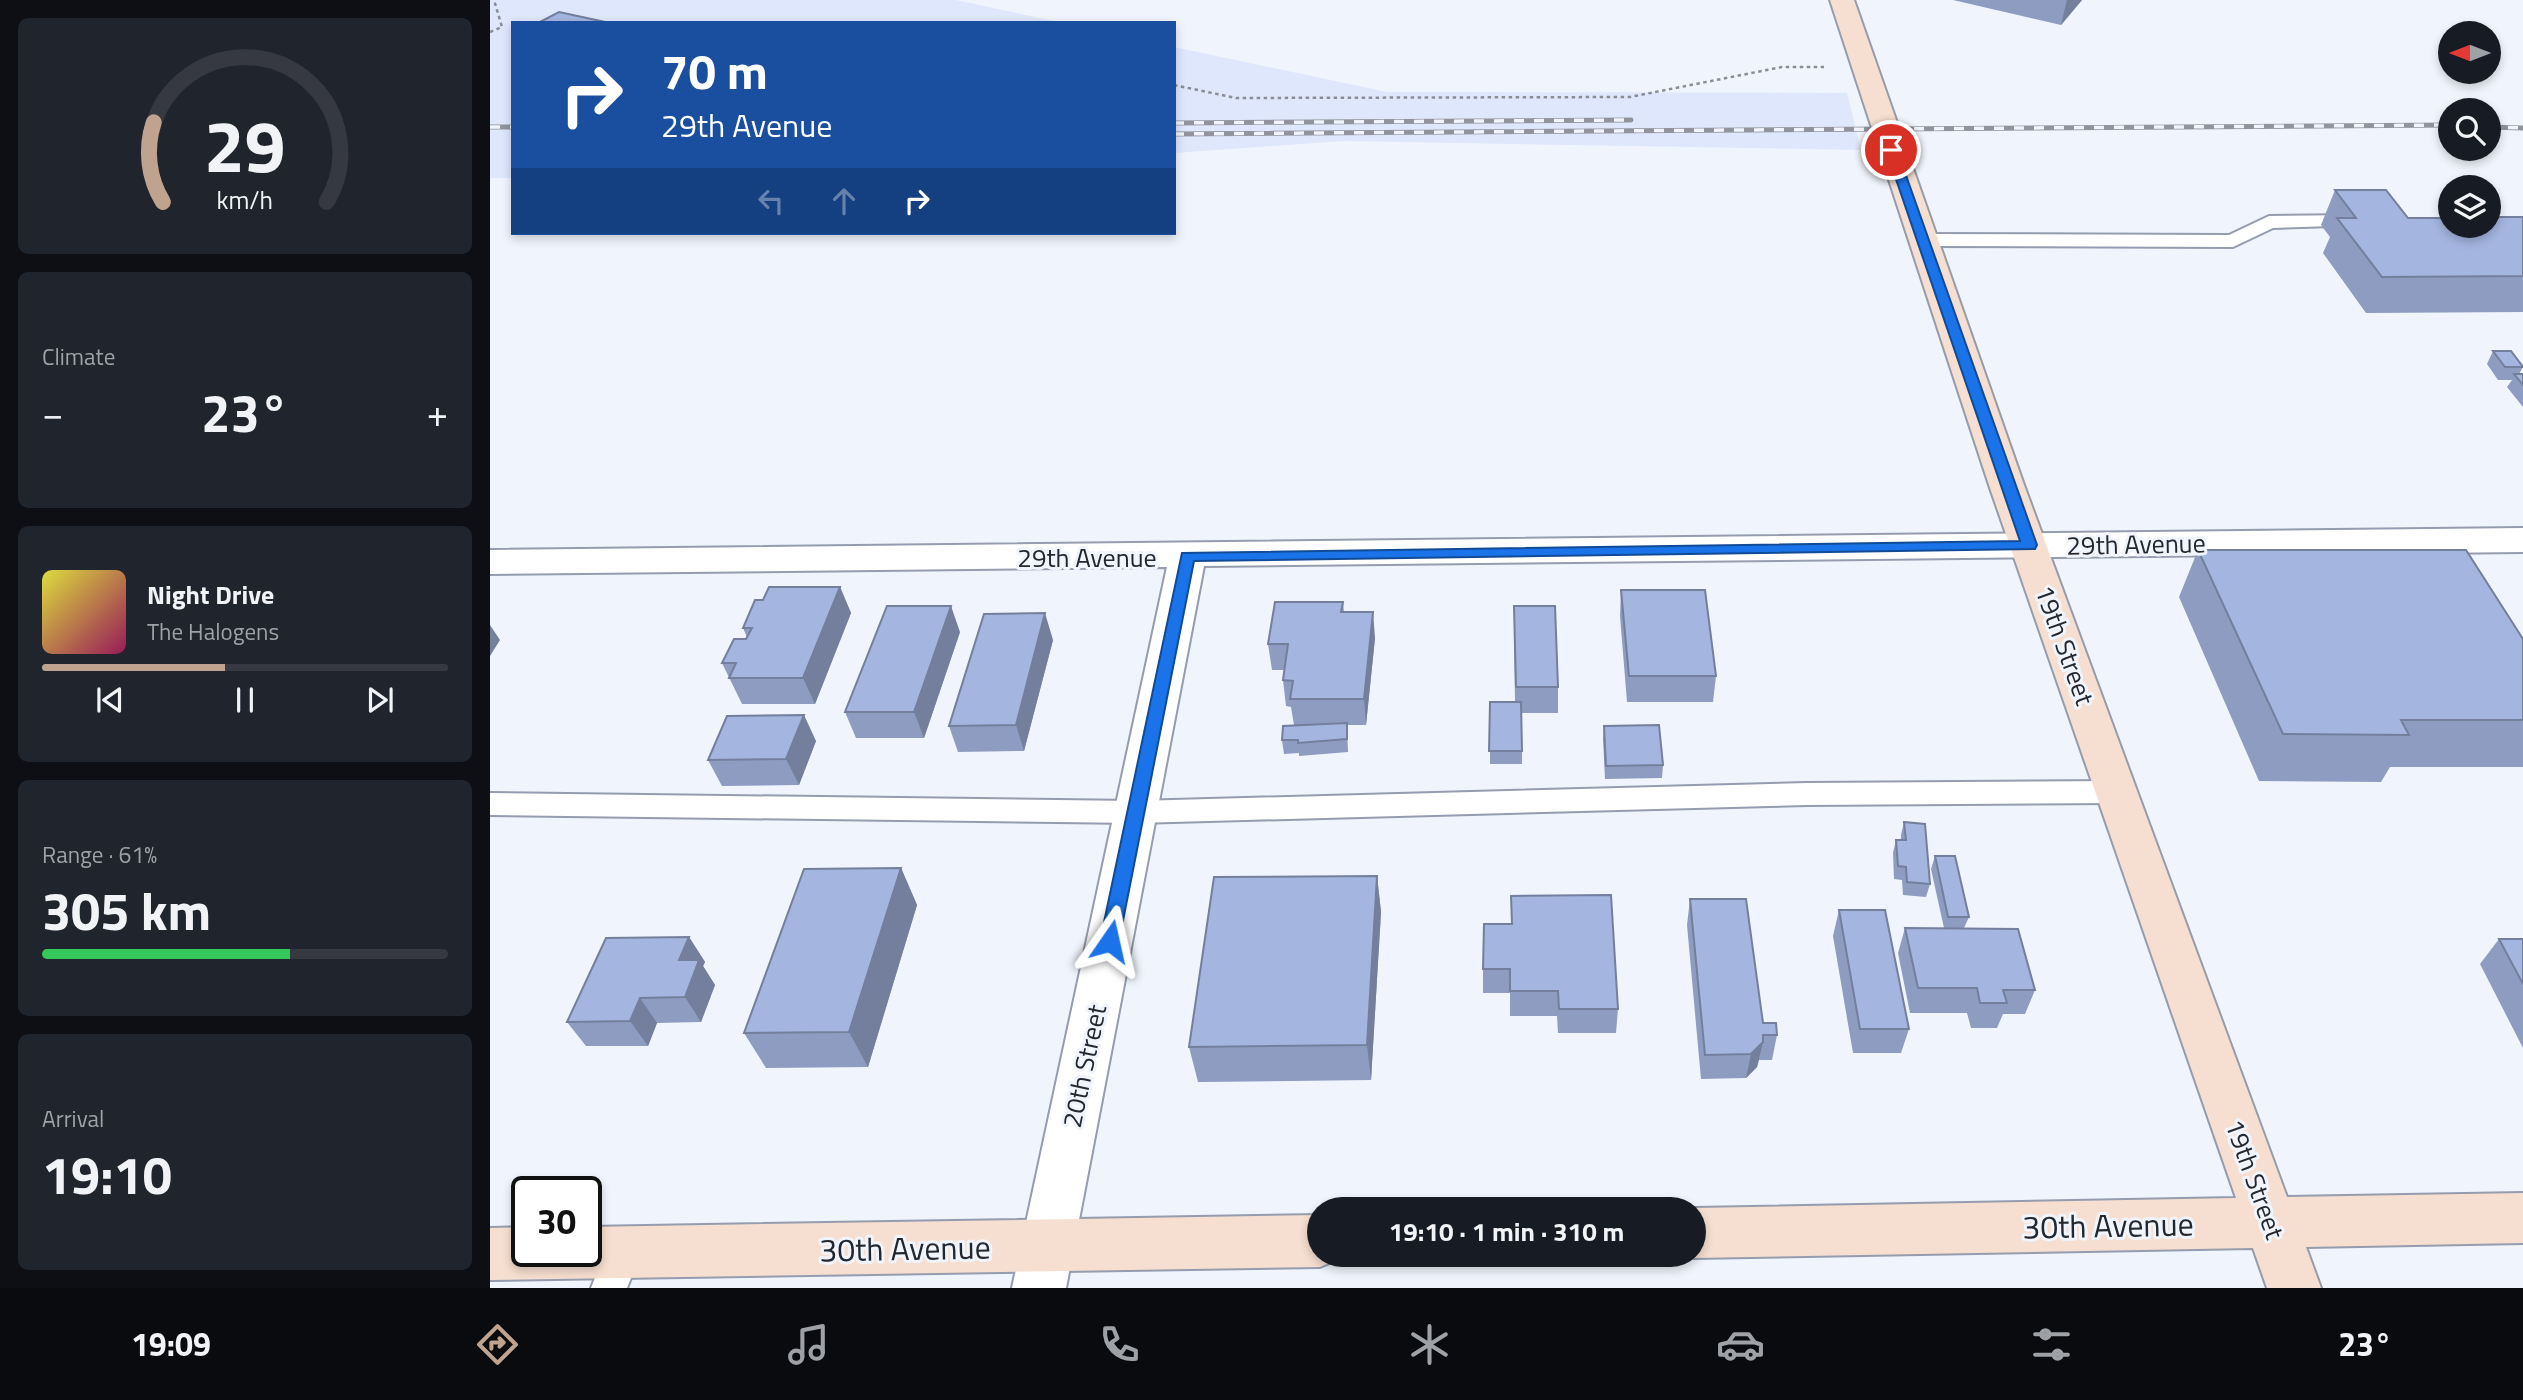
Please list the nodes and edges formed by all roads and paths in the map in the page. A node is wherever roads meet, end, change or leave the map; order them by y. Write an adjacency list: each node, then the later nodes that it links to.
1 (494, 0): 3 (path)
2 (1842, 0): 4 (street, 19th Street)
3 (490, 32)
4 (1863, 66): 5 (path); 7 (street, 19th Street)
5 (1176, 85)
6 (2381, 221): 7 (lane)
7 (1923, 240): 9 (street, 19th Street)
8 (2523, 540): 9 (street, 29th Avenue)
9 (2029, 545): 10 (street, 29th Avenue); 12 (street, 19th Street)
10 (1188, 556): 11 (street, 29th Avenue); 14 (street, 20th Street)
11 (490, 562)
12 (2117, 792): 14 (lane); 16 (street, 19th Street)
13 (490, 804): 14 (lane)
14 (1136, 812): 20 (street, 20th Street)
15 (2523, 1218): 16 (street, 30th Avenue)
16 (2270, 1222): 17 (street, 30th Avenue); 22 (street, 19th Street)
17 (1706, 1233)
18 (1307, 1242): 20 (street, 30th Avenue)
19 (490, 1254): 21 (street, 30th Avenue)
20 (1044, 1267): 21 (street, 30th Avenue)
21 (616, 1270)
22 (2294, 1288)

